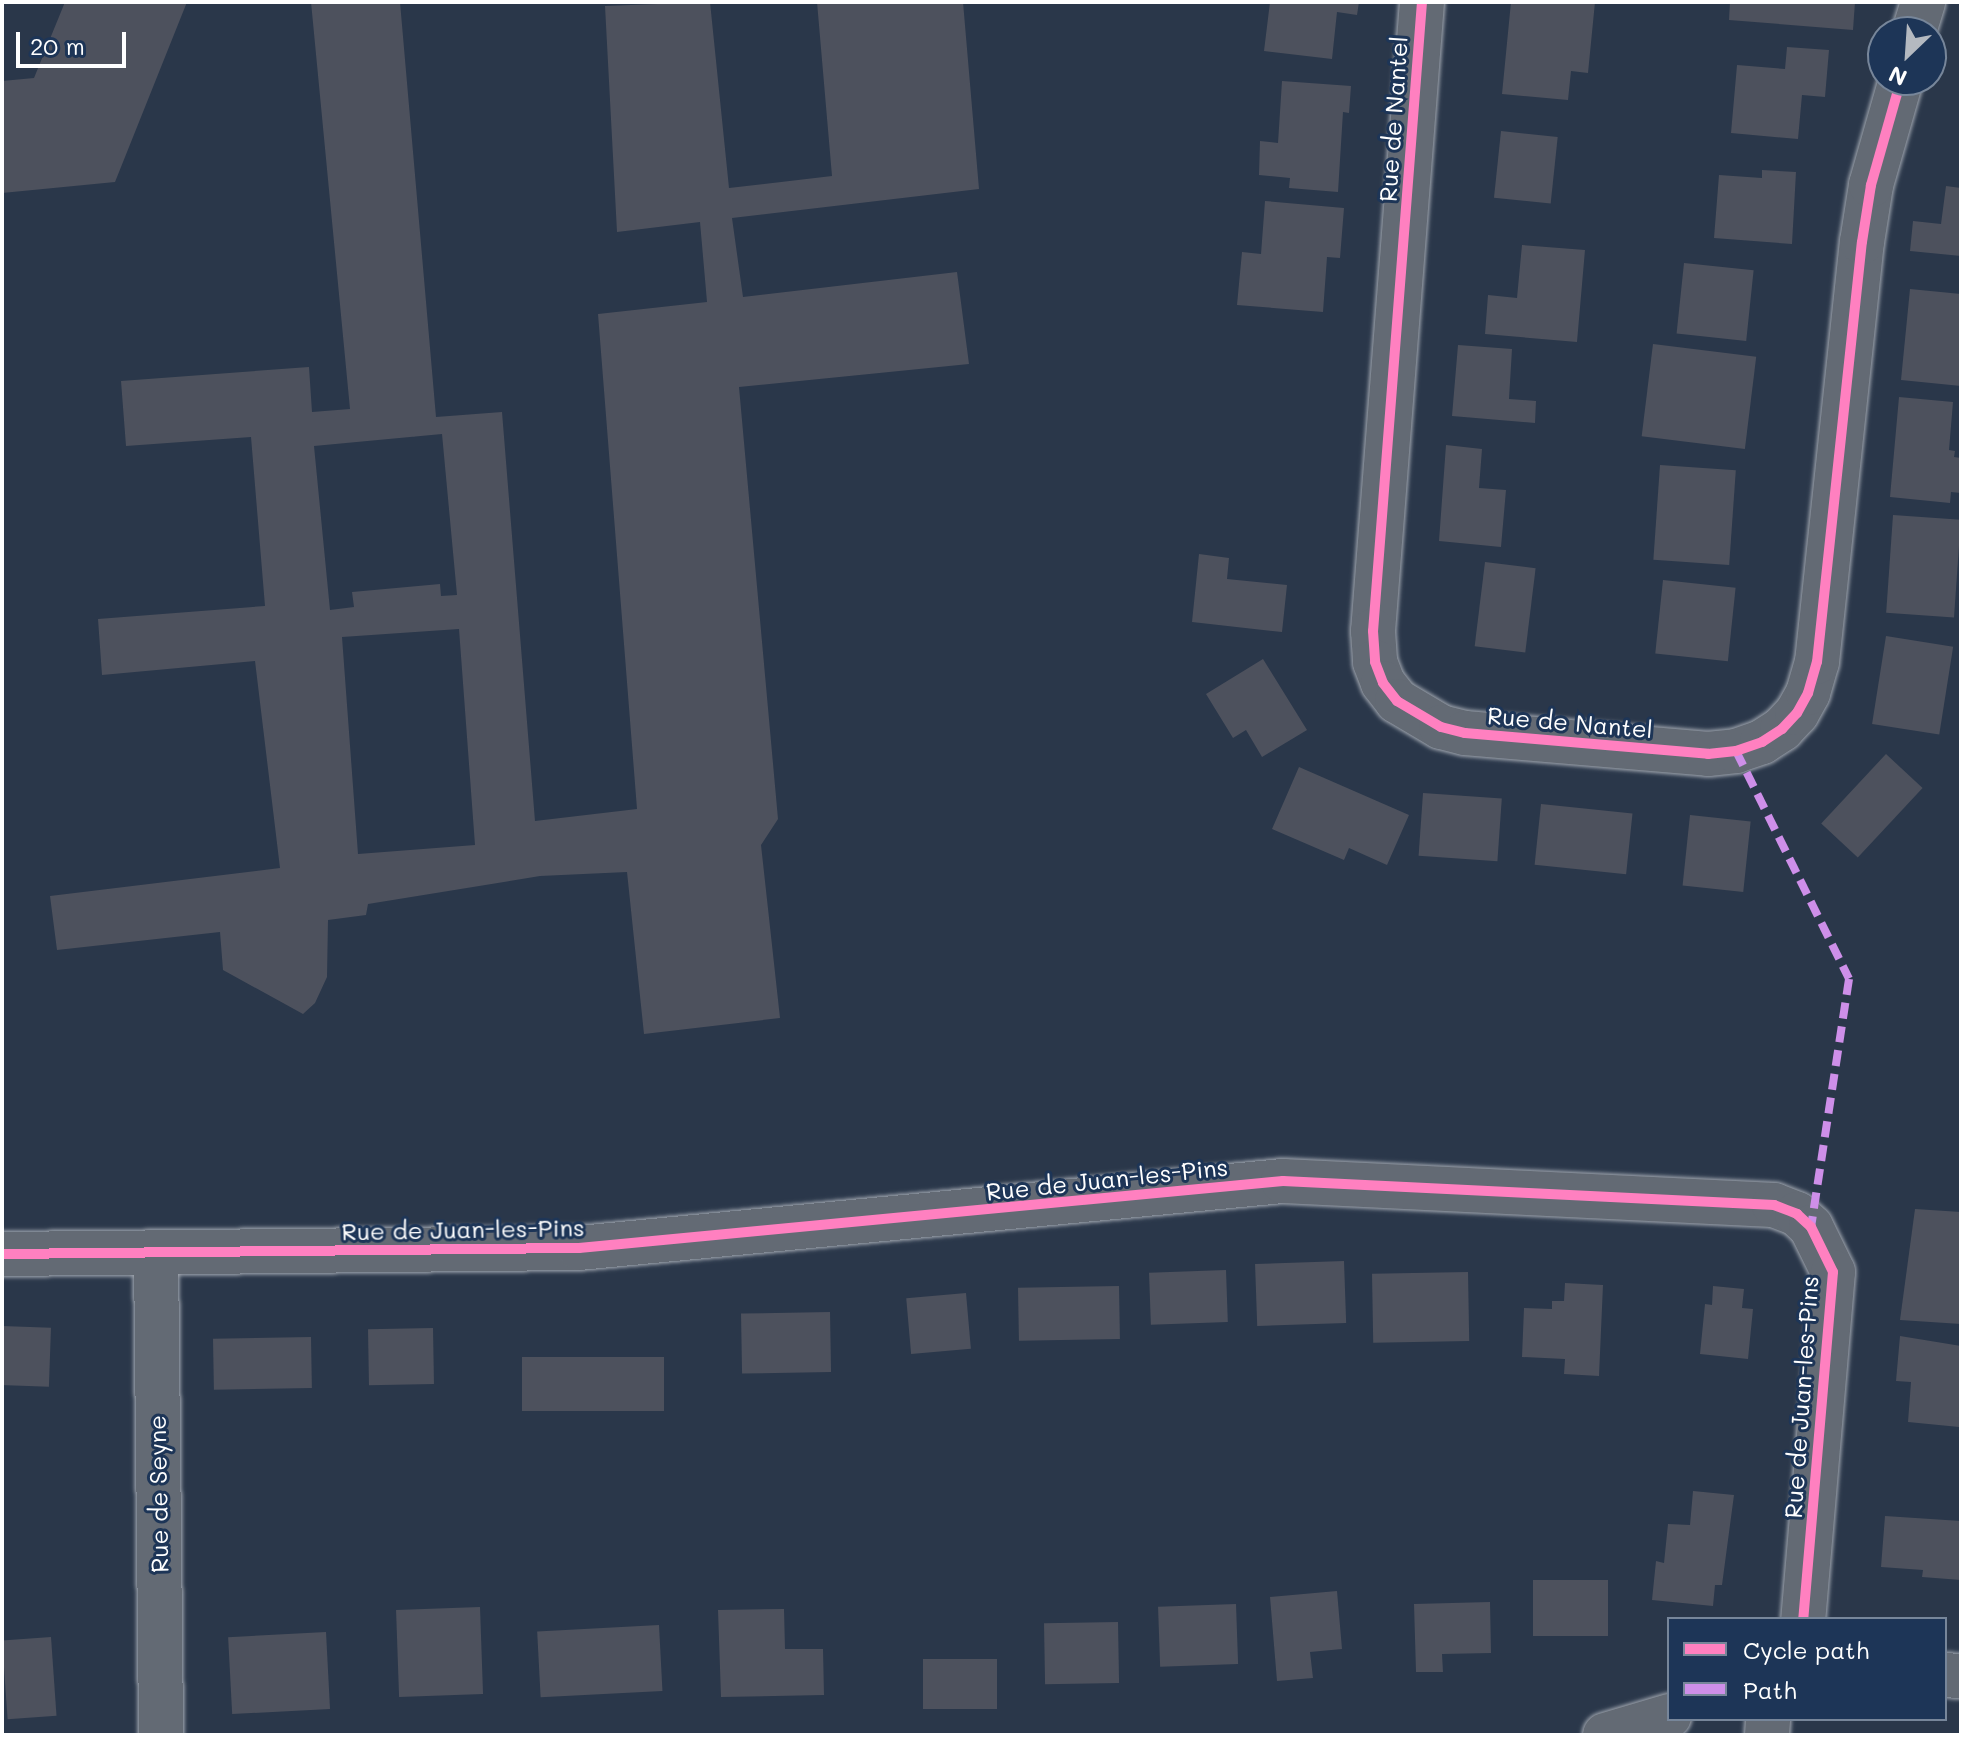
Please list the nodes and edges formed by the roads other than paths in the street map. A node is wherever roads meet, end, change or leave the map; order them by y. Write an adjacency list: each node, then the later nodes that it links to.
1 (1422, 2): 2 (street, Rue de Nantel)
2 (1896, 96)
3 (156, 1252): 4 (street, Rue de Juan-les-Pins); 5 (street, Rue de Juan-les-Pins); 7 (street, Rue de Seyne)
4 (2, 1254)
5 (1803, 1617)
6 (1667, 1717): 8 (street)
7 (161, 1735)
8 (1605, 1735)

